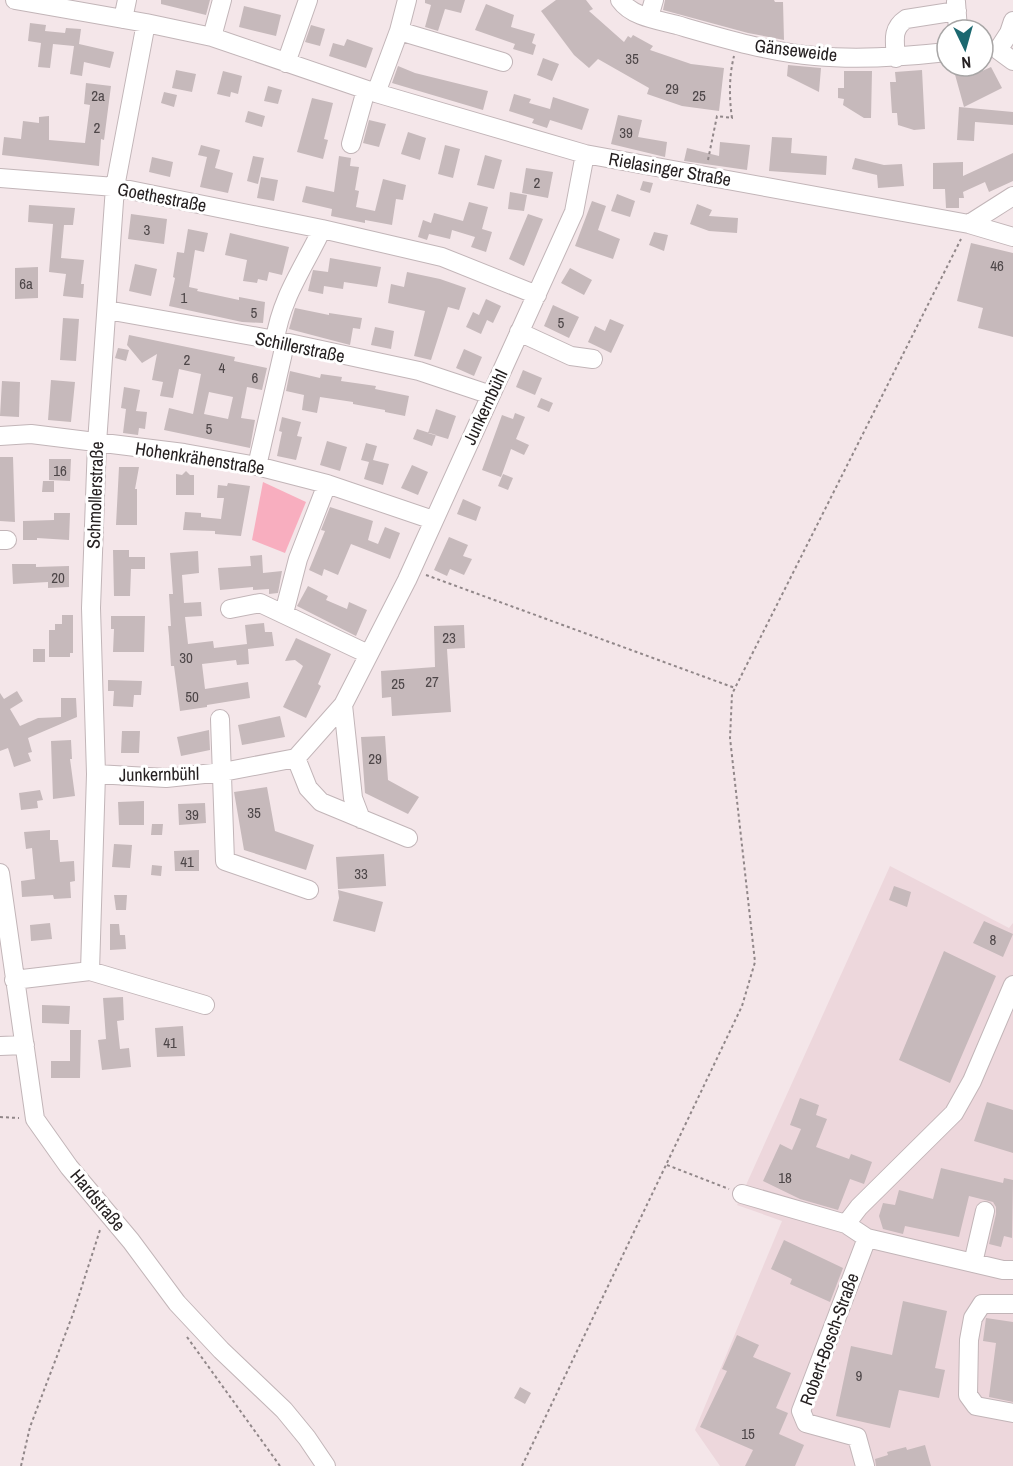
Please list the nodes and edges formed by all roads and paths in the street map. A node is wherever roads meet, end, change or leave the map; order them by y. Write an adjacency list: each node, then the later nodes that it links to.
1 (15, 0): 9 (street, Rielasinger Straße)
2 (127, 0): 9 (street)
3 (222, 0): 13 (street)
4 (308, 0): 20 (street)
5 (407, 0): 12 (street)
6 (620, 0): 8 (street, Gänseweide)
7 (956, 6): 17 (street)
8 (652, 9): 17 (street, Gänseweide)
9 (123, 19): 11 (street, Rielasinger Straße)
10 (1013, 21): 14 (street)
11 (146, 23): 13 (street, Rielasinger Straße); 27 (street, Schmollerstraße)
12 (399, 31): 19 (street); 22 (street)
13 (212, 37): 20 (street, Rielasinger Straße)
14 (995, 45)
15 (995, 52): 18 (street)
16 (935, 53): 17 (street, Gänseweide)
17 (896, 58)
18 (1013, 61)
19 (502, 62)
20 (286, 63): 22 (street, Rielasinger Straße)
21 (730, 71): 25 (path)
22 (371, 92): 23 (street); 24 (street, Rielasinger Straße)
23 (351, 144)
24 (585, 154): 25 (street, Rielasinger Straße); 32 (street, Junkernbühl)
25 (704, 175): 29 (street, Rielasinger Straße)
26 (0, 178): 27 (street, Goethestraße)
27 (115, 187): 30 (street, Goethestraße); 33 (street, Schmollerstraße)
28 (1013, 196): 29 (street)
29 (969, 224): 31 (street, Rielasinger Straße); 47 (path)
30 (322, 230): 32 (street, Goethestraße); 35 (street)
31 (1013, 237)
32 (537, 295): 34 (street, Junkernbühl)
33 (107, 310): 35 (street, Schillerstraße); 39 (street, Schmollerstraße)
34 (519, 333): 36 (street); 37 (street, Junkernbühl)
35 (280, 342): 37 (street, Schillerstraße); 40 (street)
36 (593, 359)
37 (491, 395): 42 (street, Junkernbühl)
38 (0, 436): 39 (street, Hohenkrähenstraße)
39 (97, 443): 40 (street, Hohenkrähenstraße); 52 (street, Schmollerstraße)
40 (257, 466): 41 (street, Hohenkrähenstraße)
41 (327, 484): 42 (street, Hohenkrähenstraße); 45 (street)
42 (433, 520): 43 (street, Junkernbühl)
43 (412, 569): 46 (street, Junkernbühl); 47 (path)
44 (230, 609): 45 (street)
45 (284, 613): 46 (street)
46 (368, 654): 48 (street, Junkernbühl)
47 (735, 688): 65 (path)
48 (343, 705): 50 (street, Junkernbühl); 53 (street)
49 (220, 719): 51 (street, Junkernbühl)
50 (296, 758): 51 (street, Junkernbühl); 53 (street)
51 (223, 772): 52 (street, Junkernbühl); 56 (street, Junkernbühl)
52 (96, 774): 57 (street, Schmollerstraße)
53 (361, 819): 54 (street)
54 (408, 838)
55 (0, 873): 58 (street, Hardstraße)
56 (309, 890)
57 (90, 971): 58 (street); 60 (street)
58 (14, 980): 61 (street, Hardstraße)
59 (1013, 985): 68 (street)
60 (205, 1005)
61 (24, 1045): 62 (street); 76 (street, Hardstraße)
62 (0, 1046)
63 (0, 1117): 64 (path)
64 (25, 1118)
65 (667, 1165): 66 (path); 77 (path)
66 (742, 1194): 68 (street)
67 (985, 1211): 71 (street)
68 (846, 1224): 70 (street)
69 (101, 1229): 75 (path)
70 (867, 1238): 71 (street); 78 (street, Robert-Bosch-Straße)
71 (973, 1263): 72 (street)
72 (1013, 1270)
73 (1013, 1304): 74 (street)
74 (1013, 1413)
75 (21, 1466)
76 (326, 1466)
77 (522, 1466)
78 (865, 1466)

